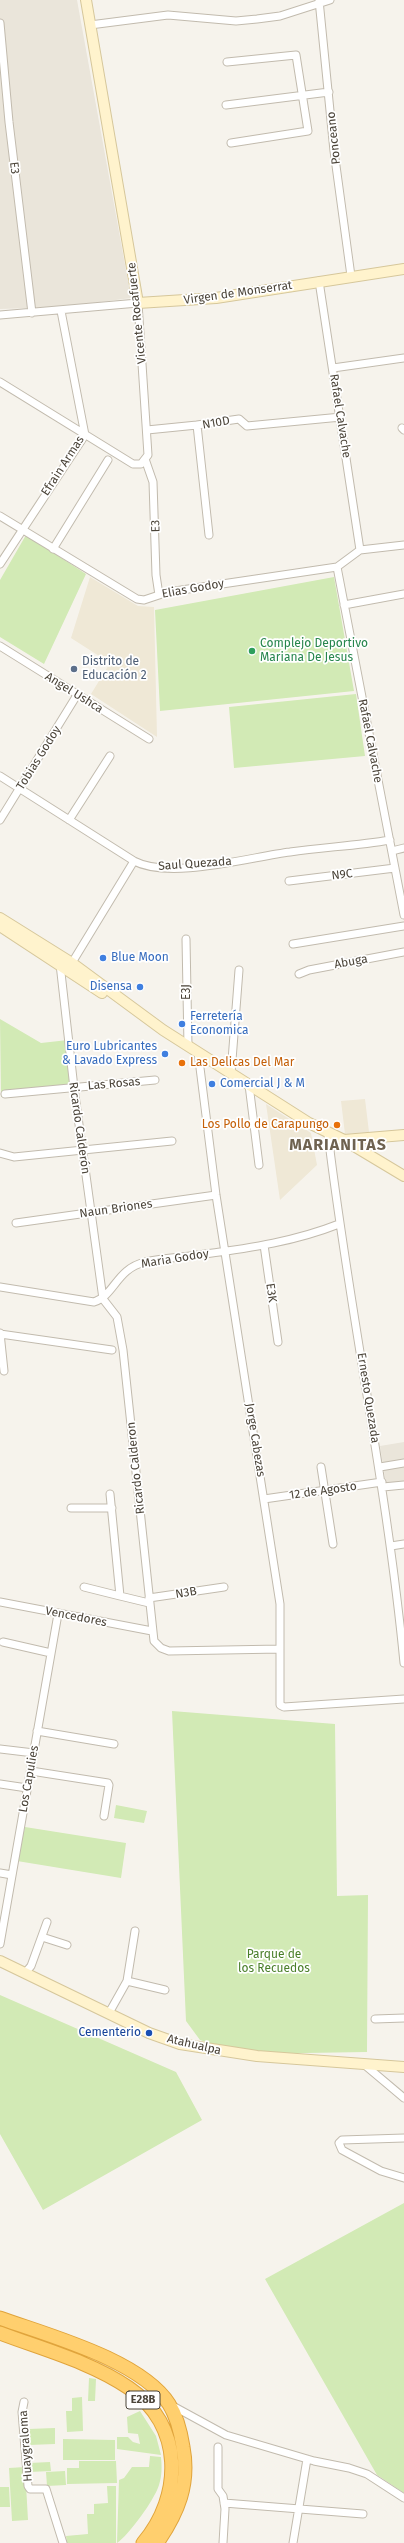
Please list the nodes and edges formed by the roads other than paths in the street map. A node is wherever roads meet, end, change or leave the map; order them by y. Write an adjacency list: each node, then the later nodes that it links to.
1 (86, 0): 5 (street, Vicente Rocafuerte)
2 (330, 0): 3 (street)
3 (320, 1): 5 (street); 7 (street, Ponceano)
4 (0, 23): 16 (street, E3)
5 (90, 25): 14 (street, Vicente Rocafuerte)
6 (227, 62): 8 (street)
7 (329, 92): 8 (street); 12 (street, Ponceano)
8 (303, 95): 9 (street); 10 (street)
9 (226, 104)
10 (231, 143)
11 (404, 269): 12 (street, Virgen de Monserrat)
12 (351, 276): 13 (street, Virgen de Monserrat)
13 (319, 281): 14 (street, Virgen de Monserrat); 19 (street, Rafael Calvache)
14 (138, 304): 15 (street, Virgen de Monserrat); 23 (street, Vicente Rocafuerte)
15 (61, 311): 16 (street, Virgen de Monserrat); 24 (street, Efrain Armas)
16 (32, 313): 17 (street, Virgen de Monserrat)
17 (0, 315)
18 (404, 358): 19 (street)
19 (333, 368): 21 (street, Rafael Calvache)
20 (0, 382): 24 (street)
21 (341, 417): 22 (street, N10D); 32 (street, Rafael Calvache)
22 (197, 425): 23 (street); 29 (street, N10D)
23 (147, 430): 25 (street, Vicente Rocafuerte)
24 (85, 435): 25 (street); 28 (street, Efrain Armas)
25 (145, 459): 36 (street, E3)
26 (108, 460): 31 (street)
27 (0, 516): 28 (street, Elias Godoy)
28 (21, 530): 31 (street, Elias Godoy); 33 (street, Efrain Armas)
29 (209, 535)
30 (404, 545): 32 (street, Elias Godoy)
31 (53, 549): 36 (street, Elias Godoy)
32 (360, 550): 34 (street, Elias Godoy)
33 (0, 564)
34 (337, 567): 36 (street, Elias Godoy); 37 (street, Rafael Calvache)
35 (404, 594): 37 (street)
36 (158, 595)
37 (344, 605): 46 (street, Rafael Calvache)
38 (0, 646): 39 (street, Angel Ushca)
39 (77, 695): 40 (street, Angel Ushca); 43 (street, Tobias Godoy)
40 (149, 739)
41 (110, 756): 45 (street)
42 (0, 776): 43 (street, Saul Quezada)
43 (20, 789): 44 (street, Tobias Godoy); 45 (street, Saul Quezada)
44 (0, 820)
45 (70, 820): 49 (street, Saul Quezada)
46 (390, 840): 48 (street, Rafael Calvache); 49 (street, Saul Quezada)
47 (404, 848): 48 (street)
48 (392, 850): 50 (street, Rafael Calvache)
49 (134, 861): 60 (street)
50 (395, 868): 51 (street, N9C); 52 (street, Rafael Calvache)
51 (289, 881)
52 (402, 892): 53 (street, Rafael Calvache)
53 (404, 915)
54 (0, 918): 60 (street)
55 (0, 926): 60 (street)
56 (404, 926): 58 (street)
57 (186, 939): 63 (street, E3J)
58 (293, 944)
59 (404, 952): 62 (street, Abuga)
60 (65, 963): 63 (street); 68 (street, Ricardo Calderón)
61 (240, 970): 65 (street)
62 (299, 974)
63 (188, 1046): 64 (street)
64 (198, 1052): 65 (street); 80 (street, Jorge Cabezas)
65 (231, 1073): 67 (street)
66 (155, 1080): 68 (street, Las Rosas)
67 (249, 1085): 70 (street); 78 (street)
68 (74, 1088): 69 (street, Las Rosas); 75 (street, Ricardo Calderón)
69 (5, 1094)
70 (328, 1134): 73 (street); 83 (street, Ernesto Quezada)
71 (404, 1135): 72 (street)
72 (369, 1138): 73 (street); 76 (street)
73 (344, 1140): 76 (street)
74 (172, 1141): 75 (street)
75 (82, 1151): 77 (street); 81 (street, Ricardo Calderón)
76 (367, 1154): 79 (street)
77 (1, 1156)
78 (259, 1164)
79 (404, 1176)
80 (216, 1195): 81 (street, Naun Briones); 85 (street, Jorge Cabezas)
81 (91, 1213): 82 (street, Naun Briones); 87 (street, Ricardo Calderón)
82 (16, 1223)
83 (339, 1224): 84 (street, Maria Godoy); 94 (street, Ernesto Quezada)
84 (264, 1245): 85 (street, Maria Godoy); 89 (street, E3K)
85 (225, 1252): 87 (street, Maria Godoy); 99 (street, Jorge Cabezas)
86 (0, 1287): 87 (street)
87 (103, 1299): 108 (street, Ricardo Calderon)
88 (0, 1334): 90 (street); 91 (street)
89 (278, 1342)
90 (112, 1350)
91 (4, 1371)
92 (404, 1463): 94 (street)
93 (321, 1467): 97 (street)
94 (380, 1467): 95 (street, Ernesto Quezada)
95 (383, 1484): 96 (street, 12 de Agosto); 97 (street, 12 de Agosto); 104 (street, Ernesto Quezada)
96 (404, 1485)
97 (324, 1492): 99 (street, 12 de Agosto); 102 (street)
98 (110, 1494): 101 (street)
99 (264, 1499): 114 (street, Jorge Cabezas)
100 (71, 1508): 101 (street)
101 (112, 1508): 107 (street)
102 (333, 1544)
103 (404, 1544): 104 (street)
104 (391, 1546): 110 (street, Ernesto Quezada)
105 (224, 1587): 108 (street, N3B)
106 (84, 1588): 107 (street)
107 (120, 1596): 108 (street)
108 (149, 1601): 112 (street, Ricardo Calderon)
109 (0, 1602): 111 (street, Vencedores)
110 (402, 1604): 115 (street, Ernesto Quezada)
111 (58, 1614): 112 (street, Vencedores); 116 (street, Los Capulies)
112 (152, 1632): 114 (street, Ricardo Calderon)
113 (3, 1642): 116 (street)
114 (280, 1649): 118 (street, Jorge Cabezas)
115 (403, 1649): 117 (street, Ernesto Quezada)
116 (51, 1653): 119 (street, Los Capulies)
117 (404, 1663)
118 (404, 1699)
119 (37, 1731): 120 (street); 122 (street, Los Capulies)
120 (114, 1744)
121 (0, 1749): 122 (street)
122 (34, 1753): 123 (street, Los Capulies)
123 (31, 1771): 125 (street, Los Capulies); 126 (street)
124 (0, 1784): 125 (street)
125 (27, 1788): 128 (street, Los Capulies)
126 (104, 1816)
127 (0, 1873): 128 (street)
128 (12, 1875): 132 (street, Los Capulies)
129 (48, 1922): 131 (street)
130 (135, 1931): 136 (street)
131 (42, 1937): 133 (street); 135 (street)
132 (0, 1944)
133 (67, 1945)
134 (0, 1961): 135 (street, Atahualpa)
135 (25, 1974): 138 (street, Atahualpa)
136 (128, 1981): 137 (street); 138 (street)
137 (165, 1990)
138 (109, 2013): 141 (street, Atahualpa)
139 (404, 2018): 140 (street)
140 (375, 2019)
141 (366, 2066): 142 (street, Atahualpa); 143 (street)
142 (404, 2067)
143 (404, 2098)
144 (404, 2138): 145 (street)
145 (404, 2178)
146 (0, 2318): 149 (highway, E28B)
147 (0, 2333): 157 (highway, E28B)
148 (24, 2402): 156 (street, Huaygraloma)
149 (169, 2404): 151 (street); 158 (highway, E28B)
150 (218, 2447): 153 (street)
151 (307, 2459): 152 (street); 154 (street)
152 (404, 2498)
153 (224, 2503): 154 (street); 159 (street)
154 (300, 2510): 155 (street); 160 (street)
155 (363, 2514)
156 (63, 2543)
157 (143, 2543)
158 (157, 2543)
159 (223, 2543)
160 (293, 2543)

